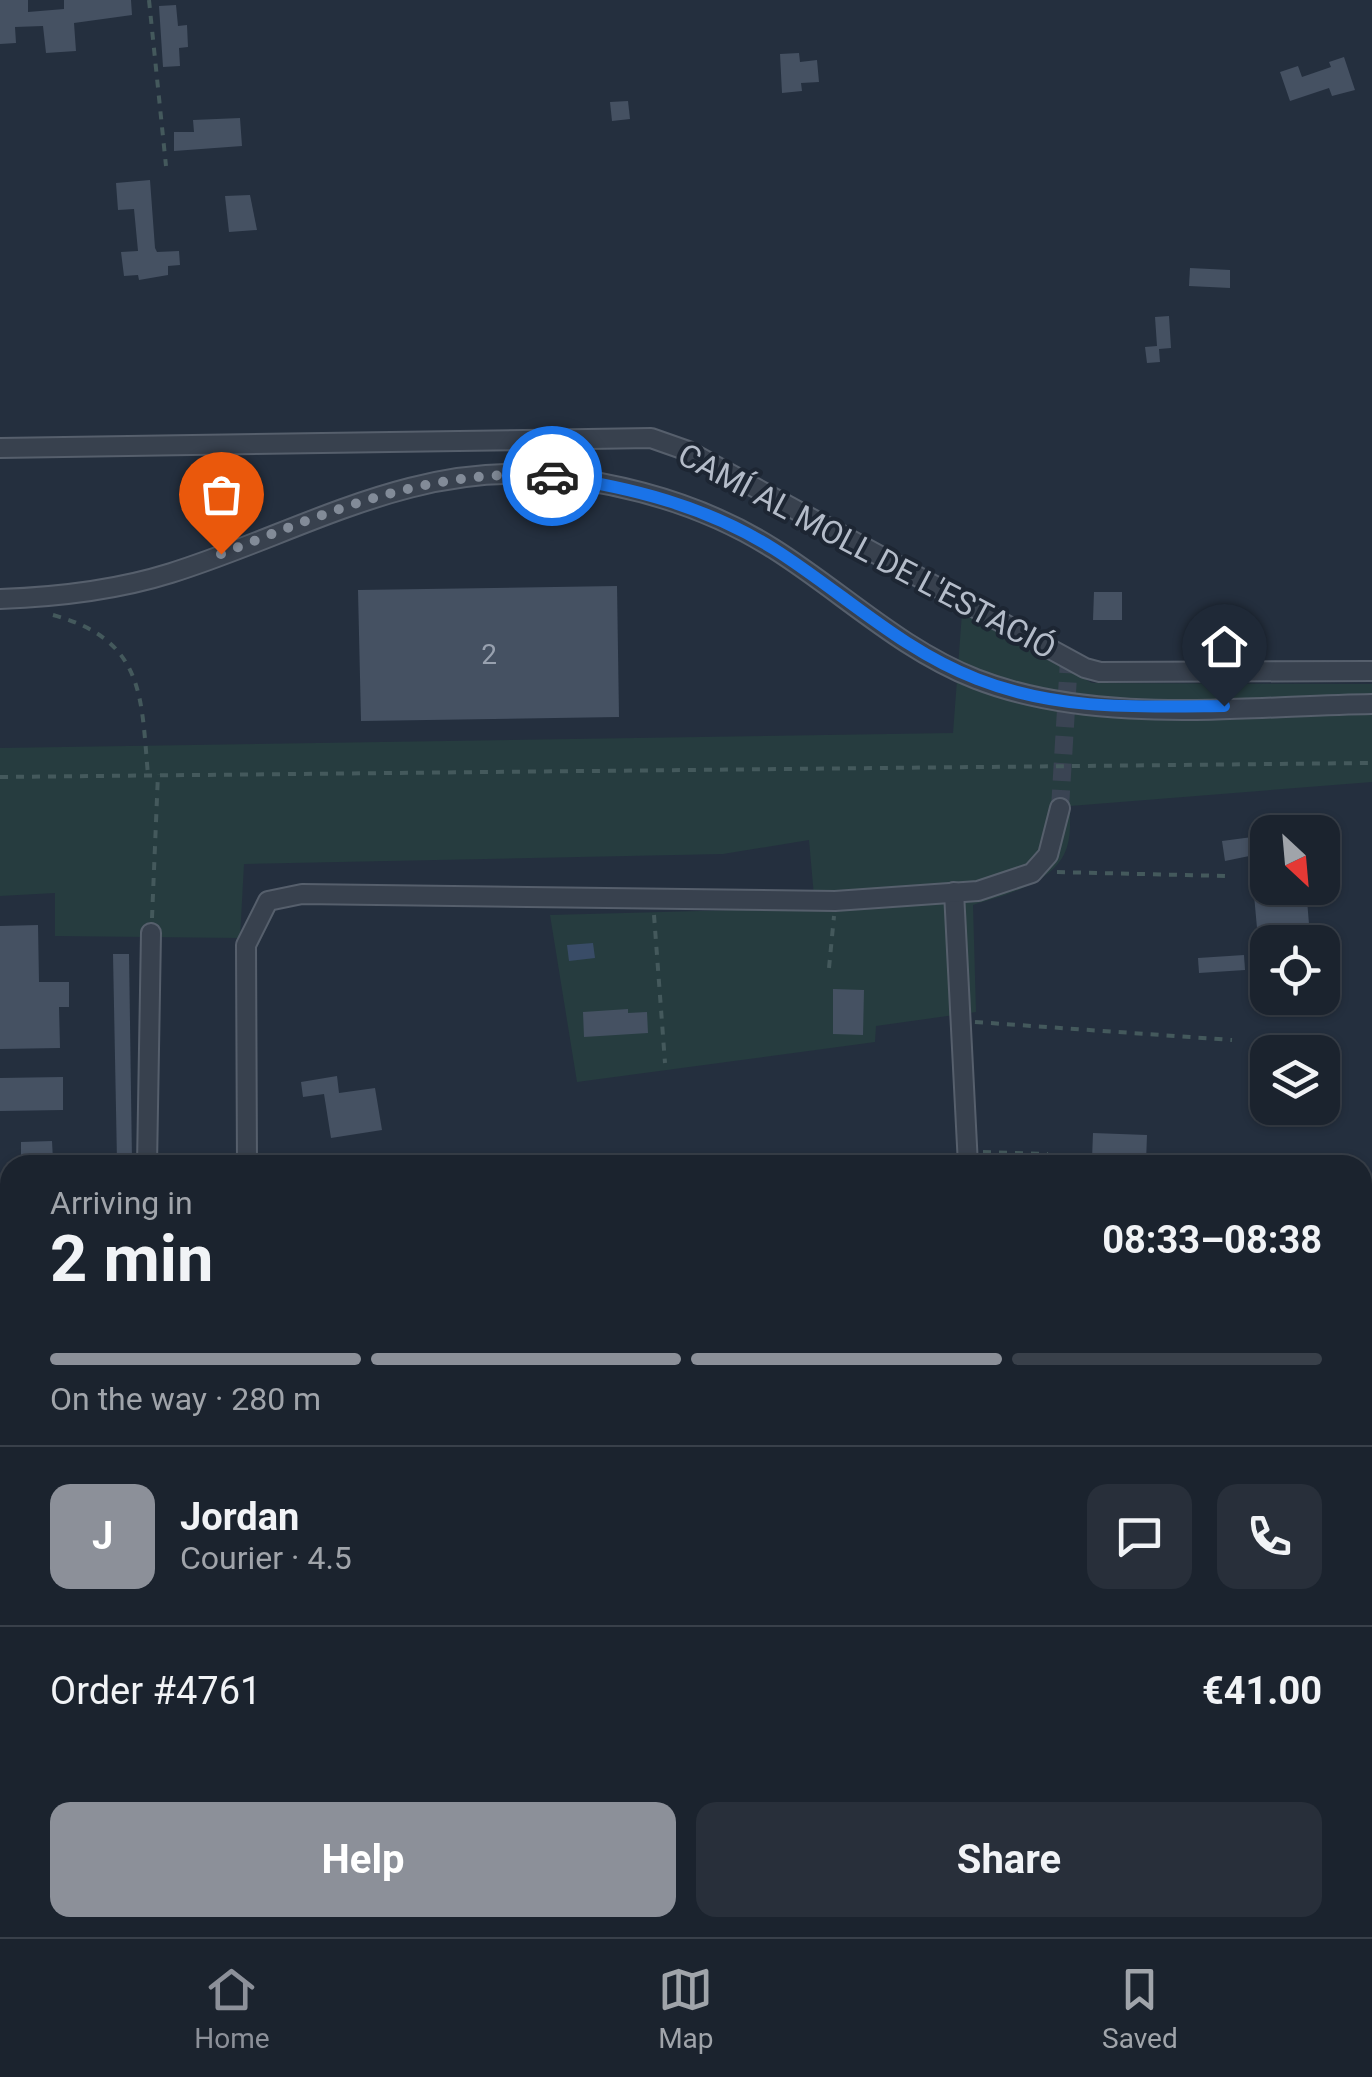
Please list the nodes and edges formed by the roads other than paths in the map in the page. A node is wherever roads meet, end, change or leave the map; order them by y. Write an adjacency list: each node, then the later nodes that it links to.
1 (0, 448): 3 (street, CAMÍ AL MOLL DE L'ESTACIÓ)
2 (0, 599): 4 (street)
3 (1372, 670)
4 (1372, 704)
5 (1060, 808): 6 (street)
6 (954, 892): 9 (street); 10 (street)
7 (151, 933): 8 (street)
8 (147, 1155)
9 (247, 1155)
10 (967, 1155)

